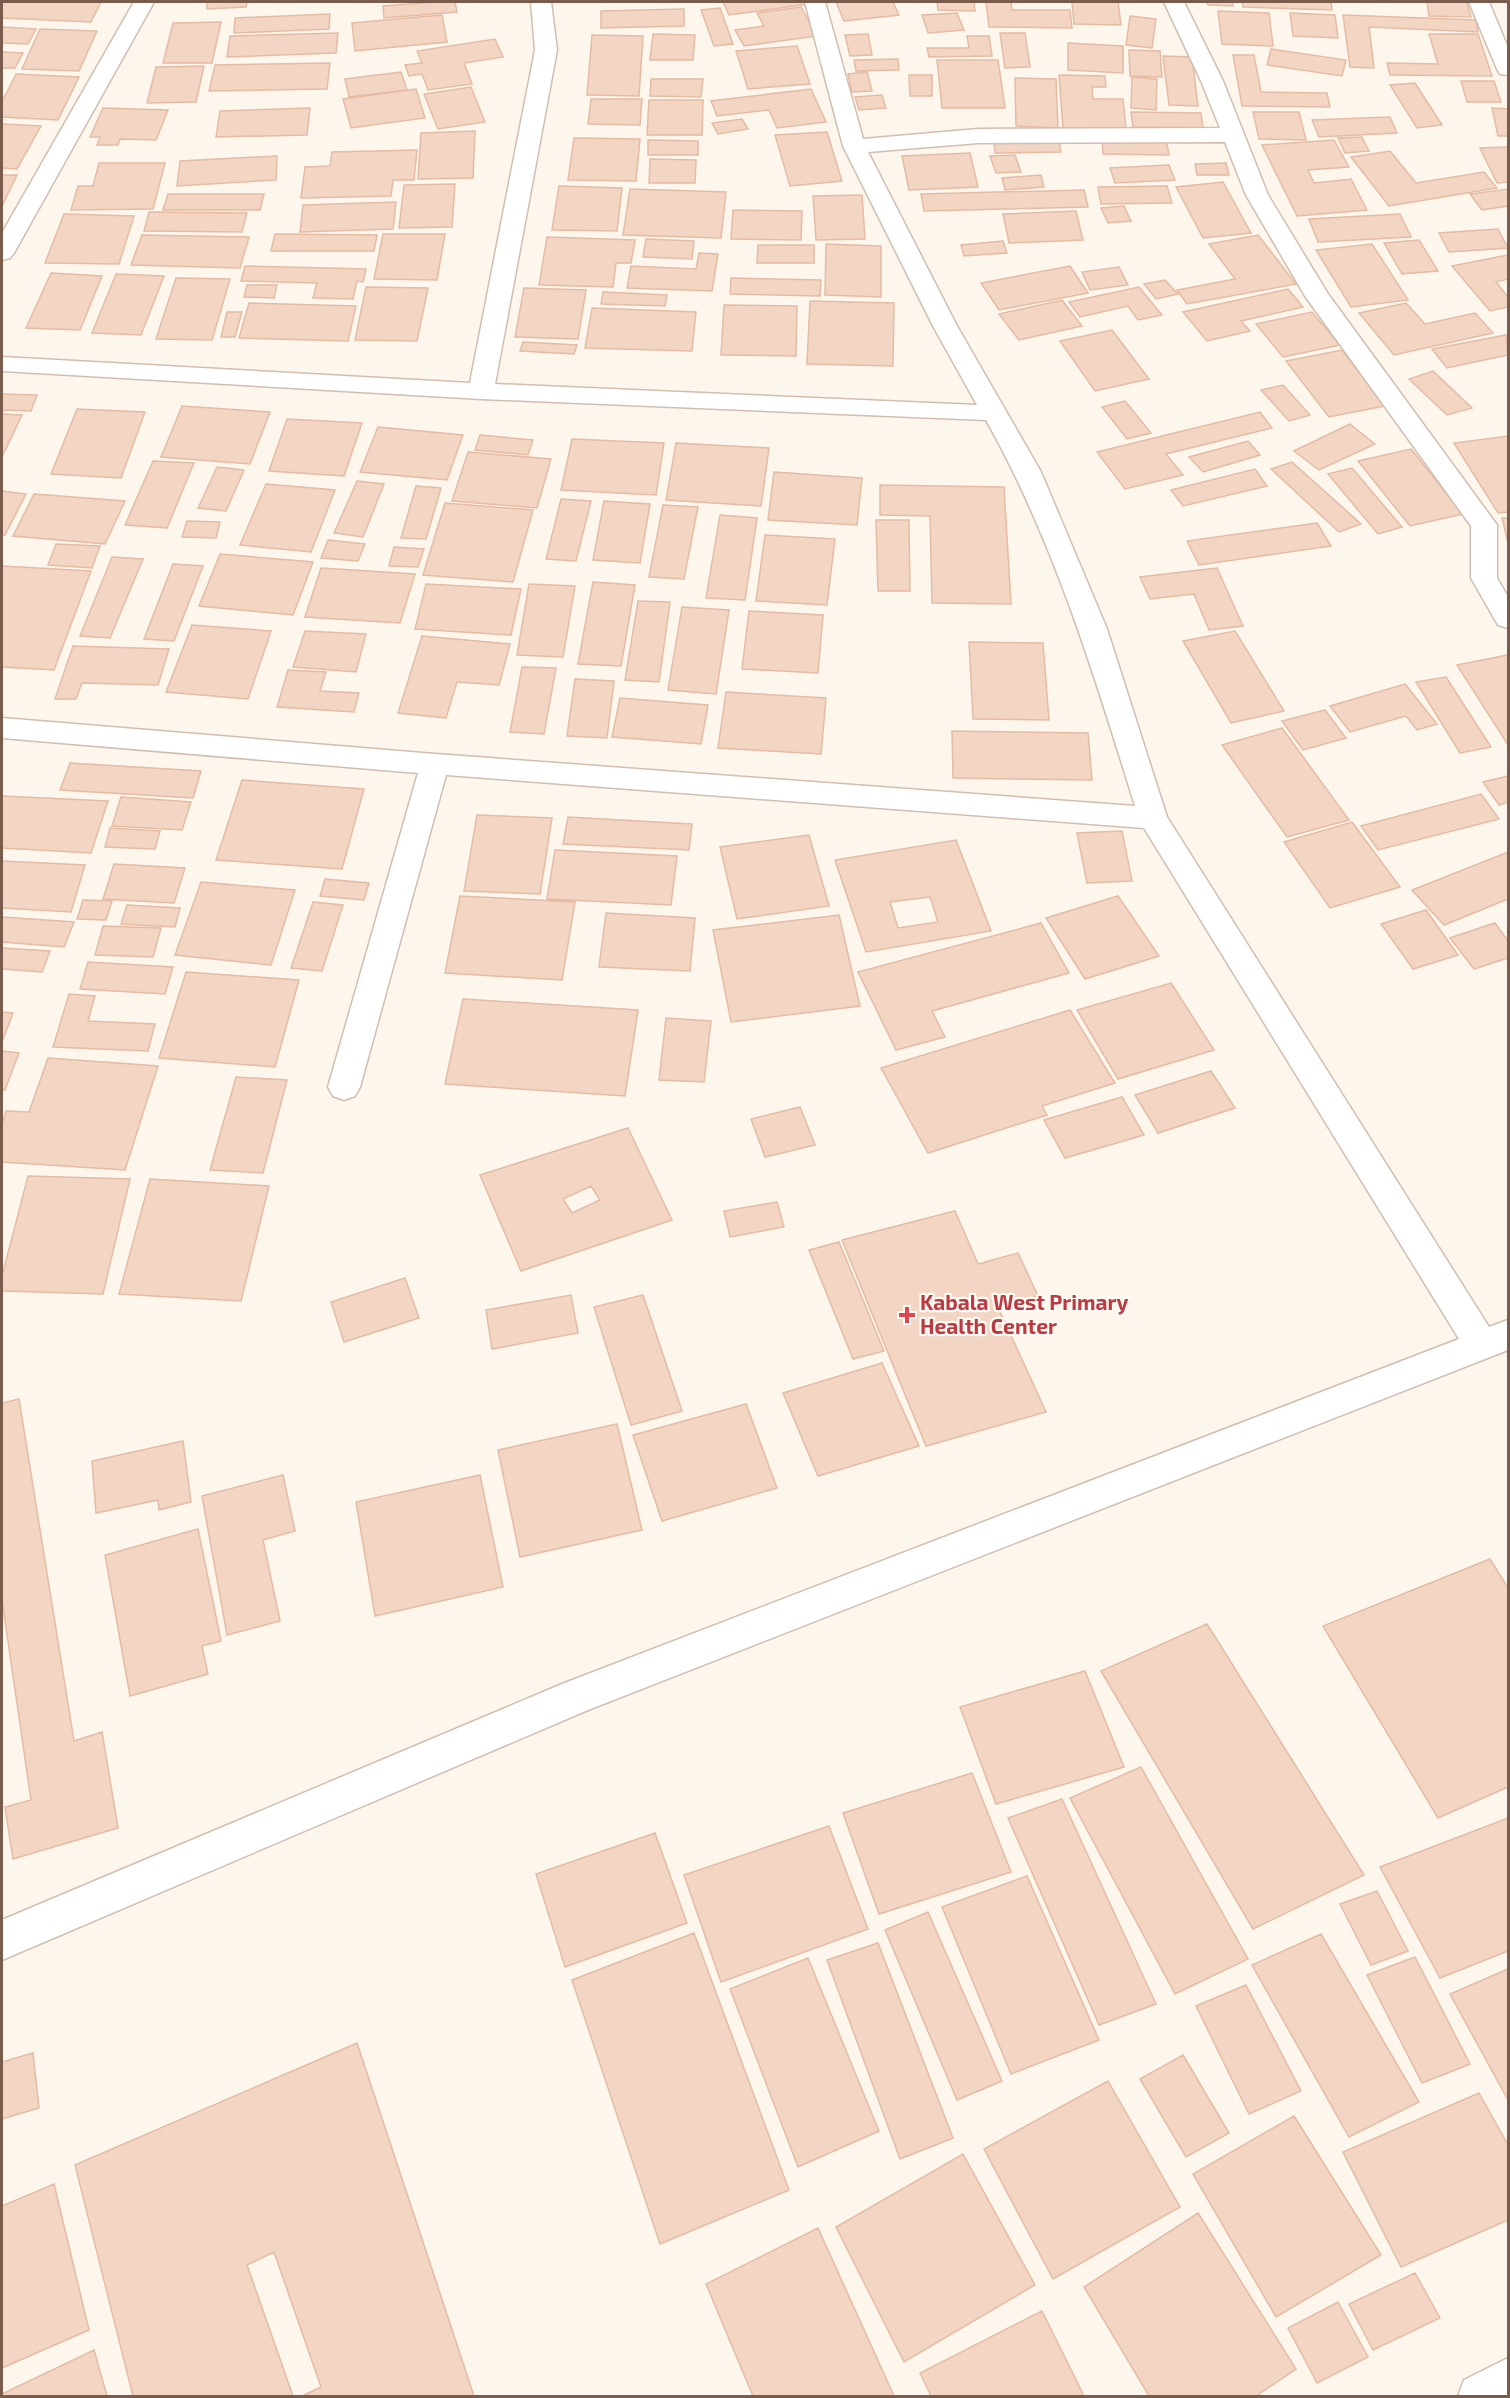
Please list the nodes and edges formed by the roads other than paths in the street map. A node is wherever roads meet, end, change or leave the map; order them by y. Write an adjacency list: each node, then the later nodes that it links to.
1 (144, 2): 9 (street)
2 (542, 2): 11 (street)
3 (815, 2): 8 (street)
4 (1174, 2): 7 (street)
5 (1479, 2): 6 (street)
6 (1509, 69)
7 (1234, 135): 8 (street); 13 (street)
8 (854, 146): 12 (street)
9 (2, 253)
10 (2, 364): 11 (street)
11 (481, 391): 12 (street)
12 (995, 413): 16 (street)
13 (1509, 619)
14 (2, 728): 15 (street)
15 (435, 764): 16 (street); 17 (street)
16 (1153, 818): 18 (street)
17 (344, 1087)
18 (1495, 1340): 19 (street)
19 (2, 1940)
20 (1509, 2381): 21 (street)
21 (1480, 2397)

